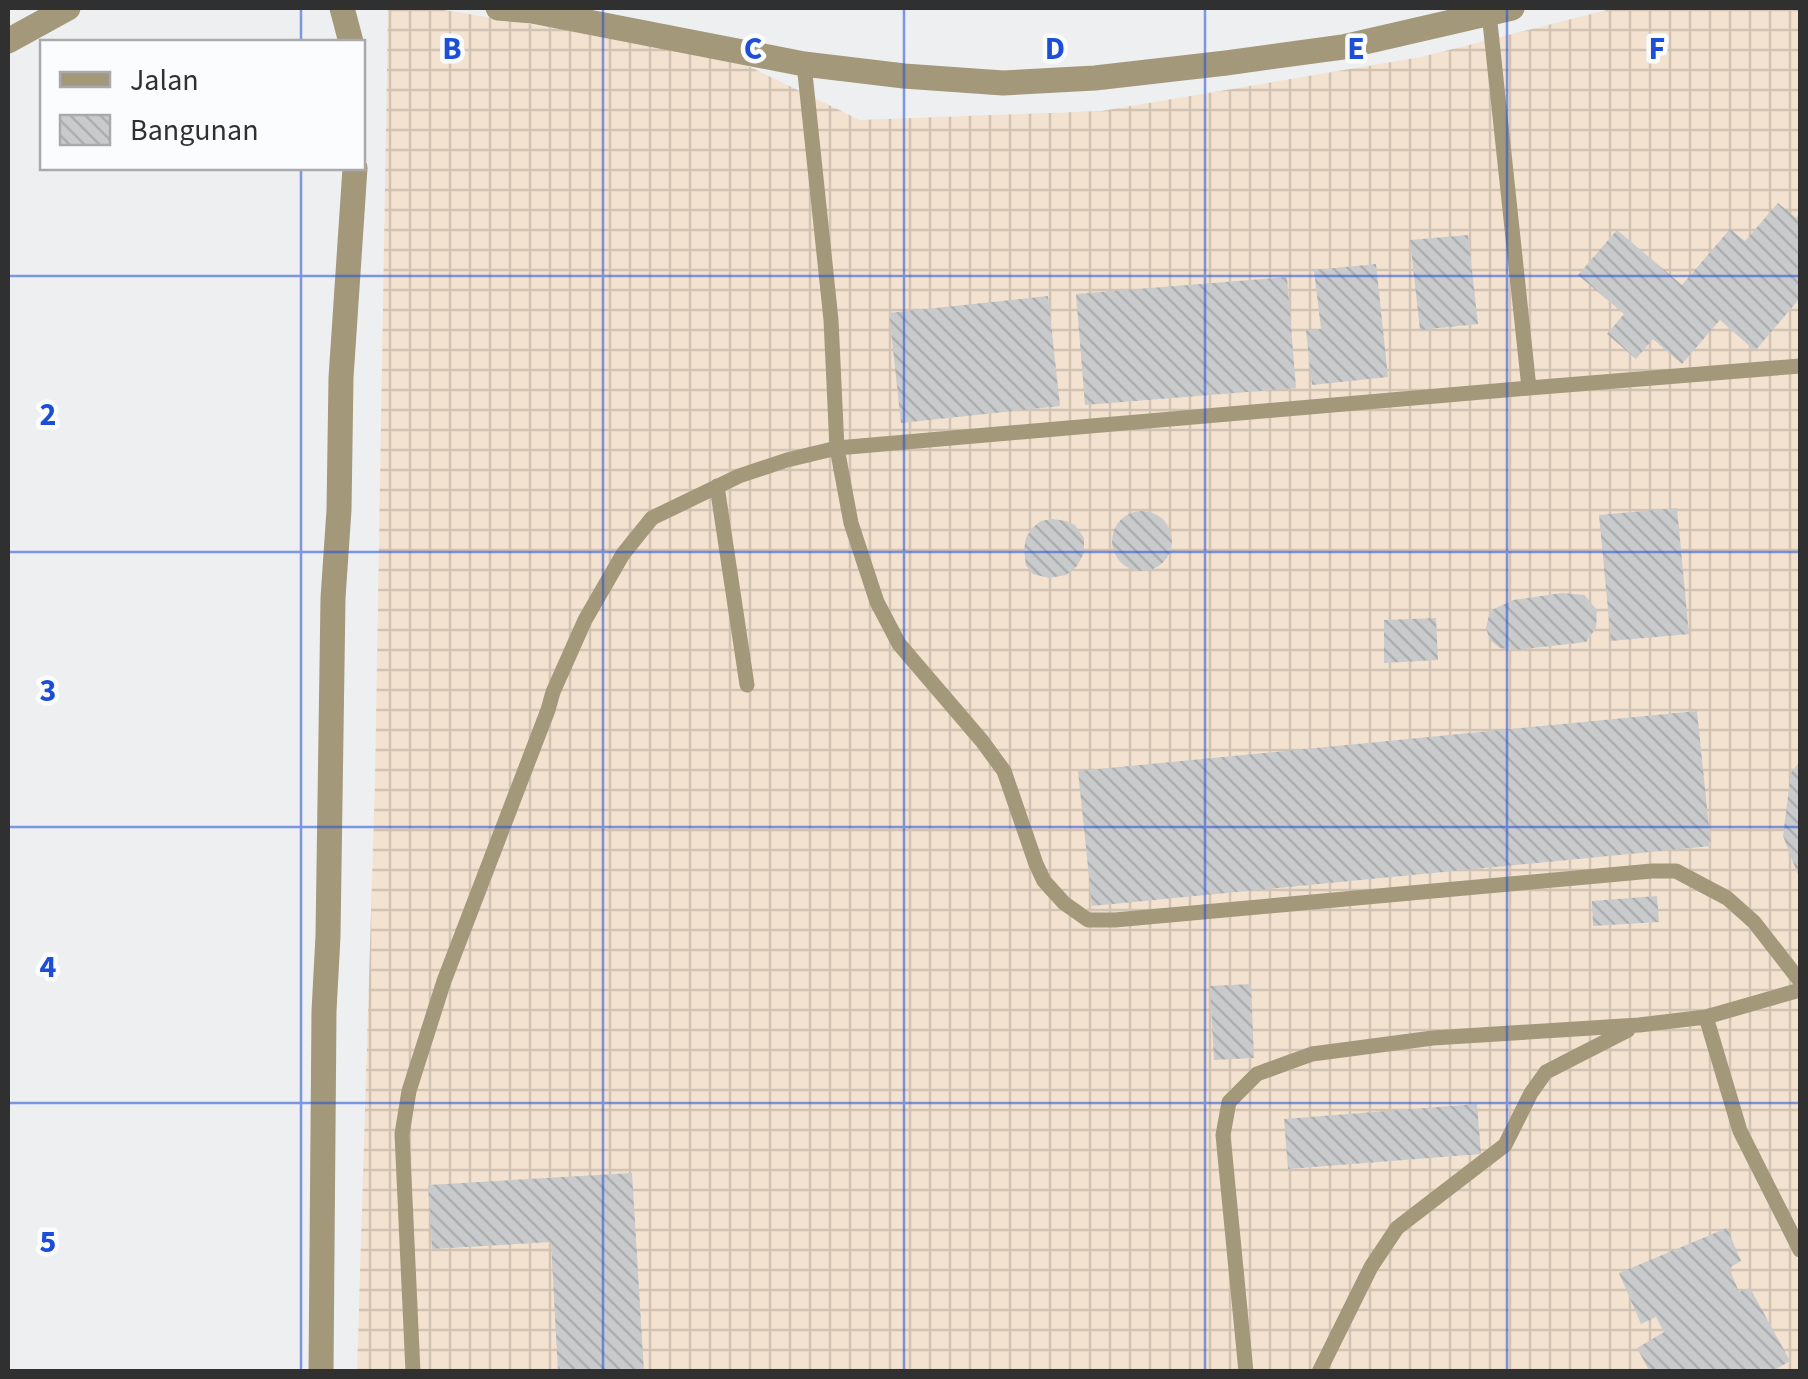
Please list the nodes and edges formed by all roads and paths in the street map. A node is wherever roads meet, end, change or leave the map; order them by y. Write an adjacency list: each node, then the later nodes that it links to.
1 (68, 8): 7 (street)
2 (342, 8): 6 (street)
3 (498, 8): 4 (street)
4 (532, 9): 8 (street)
5 (1500, 10): 8 (street); 11 (lane)
6 (350, 40)
7 (8, 41)
8 (804, 64): 12 (lane)
9 (355, 170): 20 (street)
10 (1800, 366): 11 (lane)
11 (1529, 388): 12 (lane)
12 (837, 448): 13 (lane); 15 (lane)
13 (717, 486): 14 (lane); 21 (lane)
14 (747, 685)
15 (1800, 981)
16 (1800, 990): 17 (lane)
17 (1706, 1017): 18 (lane); 19 (lane)
18 (1639, 1025): 22 (lane); 23 (lane)
19 (1800, 1250)
20 (321, 1372)
21 (413, 1372)
22 (1246, 1372)
23 (1319, 1372)

